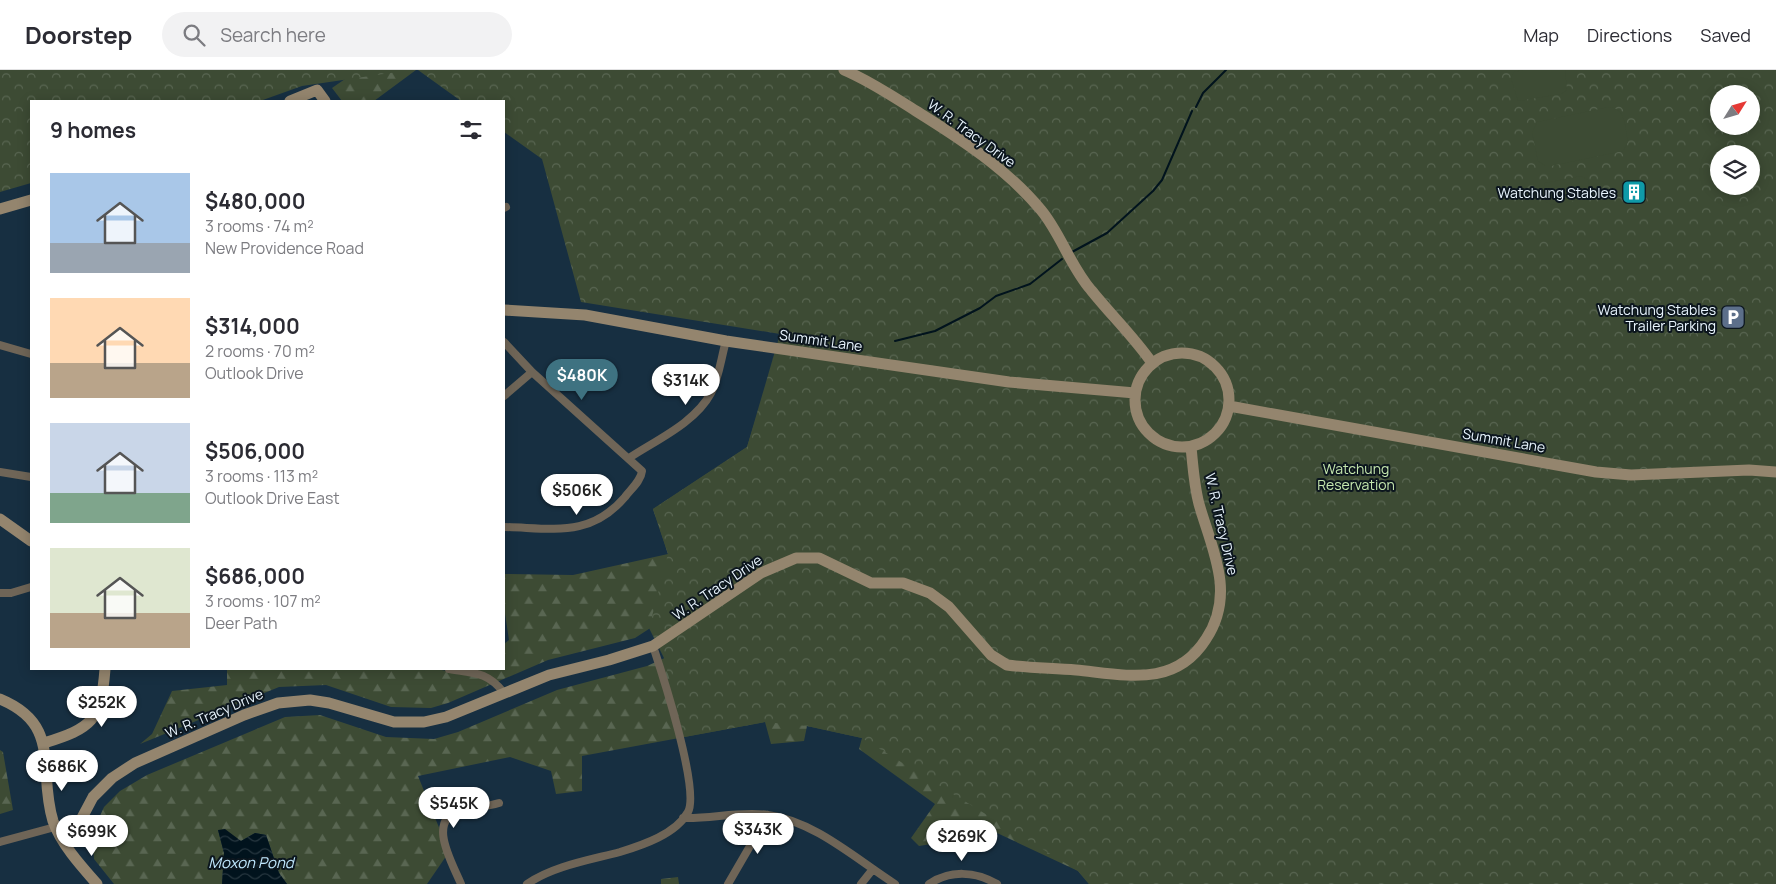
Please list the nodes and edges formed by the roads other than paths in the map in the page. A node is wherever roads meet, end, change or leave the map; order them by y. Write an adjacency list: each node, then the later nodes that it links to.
1 (844, 70): 11 (street, W. R. Tracy Drive)
2 (292, 100): 3 (street)
3 (323, 100)
4 (30, 200): 5 (street)
5 (0, 209)
6 (505, 310): 7 (street, Summit Lane)
7 (726, 341): 13 (street, Summit Lane); 17 (street)
8 (505, 343): 12 (street)
9 (0, 345): 10 (street)
10 (30, 354)
11 (1152, 363): 13 (street); 15 (street)
12 (532, 372): 14 (street); 17 (street)
13 (1135, 393): 16 (street)
14 (505, 395)
15 (1229, 406): 16 (street); 19 (street, Summit Lane)
16 (1191, 447): 26 (street, W. R. Tracy Drive)
17 (629, 458): 22 (street)
18 (0, 472): 20 (street)
19 (1776, 472)
20 (30, 477)
21 (0, 520): 23 (street)
22 (505, 527)
23 (30, 540)
24 (30, 587): 25 (street)
25 (0, 593)
26 (653, 646): 29 (street, W. R. Tracy Drive); 34 (street)
27 (106, 670): 31 (street)
28 (455, 670): 29 (street)
29 (504, 693): 37 (street, W. R. Tracy Drive)
30 (0, 699): 31 (street)
31 (44, 743): 35 (street)
32 (500, 802): 40 (street)
33 (768, 815): 34 (street); 38 (street); 42 (street)
34 (683, 818): 41 (street)
35 (56, 827): 36 (street); 37 (street)
36 (0, 842)
37 (68, 846): 39 (street)
38 (872, 869): 43 (street); 44 (street)
39 (98, 884)
40 (461, 884)
41 (527, 884)
42 (728, 884)
43 (861, 884)
44 (894, 884)
45 (929, 884): 46 (street)
46 (997, 884)

